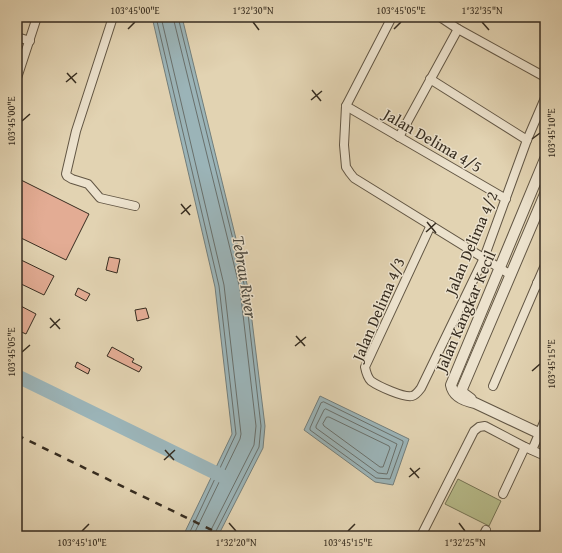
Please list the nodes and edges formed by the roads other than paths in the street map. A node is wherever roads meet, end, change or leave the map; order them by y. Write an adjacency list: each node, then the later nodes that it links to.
1 (37, 17): 7 (street)
2 (113, 17): 18 (street)
3 (392, 17): 12 (street)
4 (440, 17): 5 (street)
5 (458, 28): 8 (street); 10 (street)
6 (17, 37): 7 (street)
7 (30, 41): 9 (street)
8 (545, 76)
9 (17, 78)
10 (430, 79): 13 (street); 14 (street)
11 (545, 98): 14 (street, Jalan Delima 4/2)
12 (346, 106): 13 (street, Jalan Delima 4/5); 19 (street)
13 (399, 137): 17 (street, Jalan Delima 4/5)
14 (527, 140): 17 (street, Jalan Delima 4/2)
15 (545, 159): 21 (street, Jalan Kangkar Kecil)
16 (545, 194): 23 (street, Jalan Kangkar Kecil)
17 (506, 199): 20 (street, Jalan Delima 4/2)
18 (136, 206)
19 (430, 225): 20 (street); 27 (street, Jalan Delima 4/3)
20 (484, 258): 21 (street); 27 (street, Jalan Delima 4/2)
21 (500, 267): 23 (street); 28 (street, Jalan Kangkar Kecil)
22 (544, 270): 24 (street)
23 (512, 274): 28 (street, Jalan Kangkar Kecil)
24 (537, 283): 25 (street); 26 (street)
25 (545, 287)
26 (493, 386)
27 (415, 395)
28 (475, 403): 30 (street)
29 (545, 420): 30 (street)
30 (542, 435): 31 (street)
31 (529, 448): 32 (street); 33 (street); 35 (street)
32 (545, 456)
33 (503, 494)
34 (545, 530): 36 (street)
35 (421, 536)
36 (542, 536)

